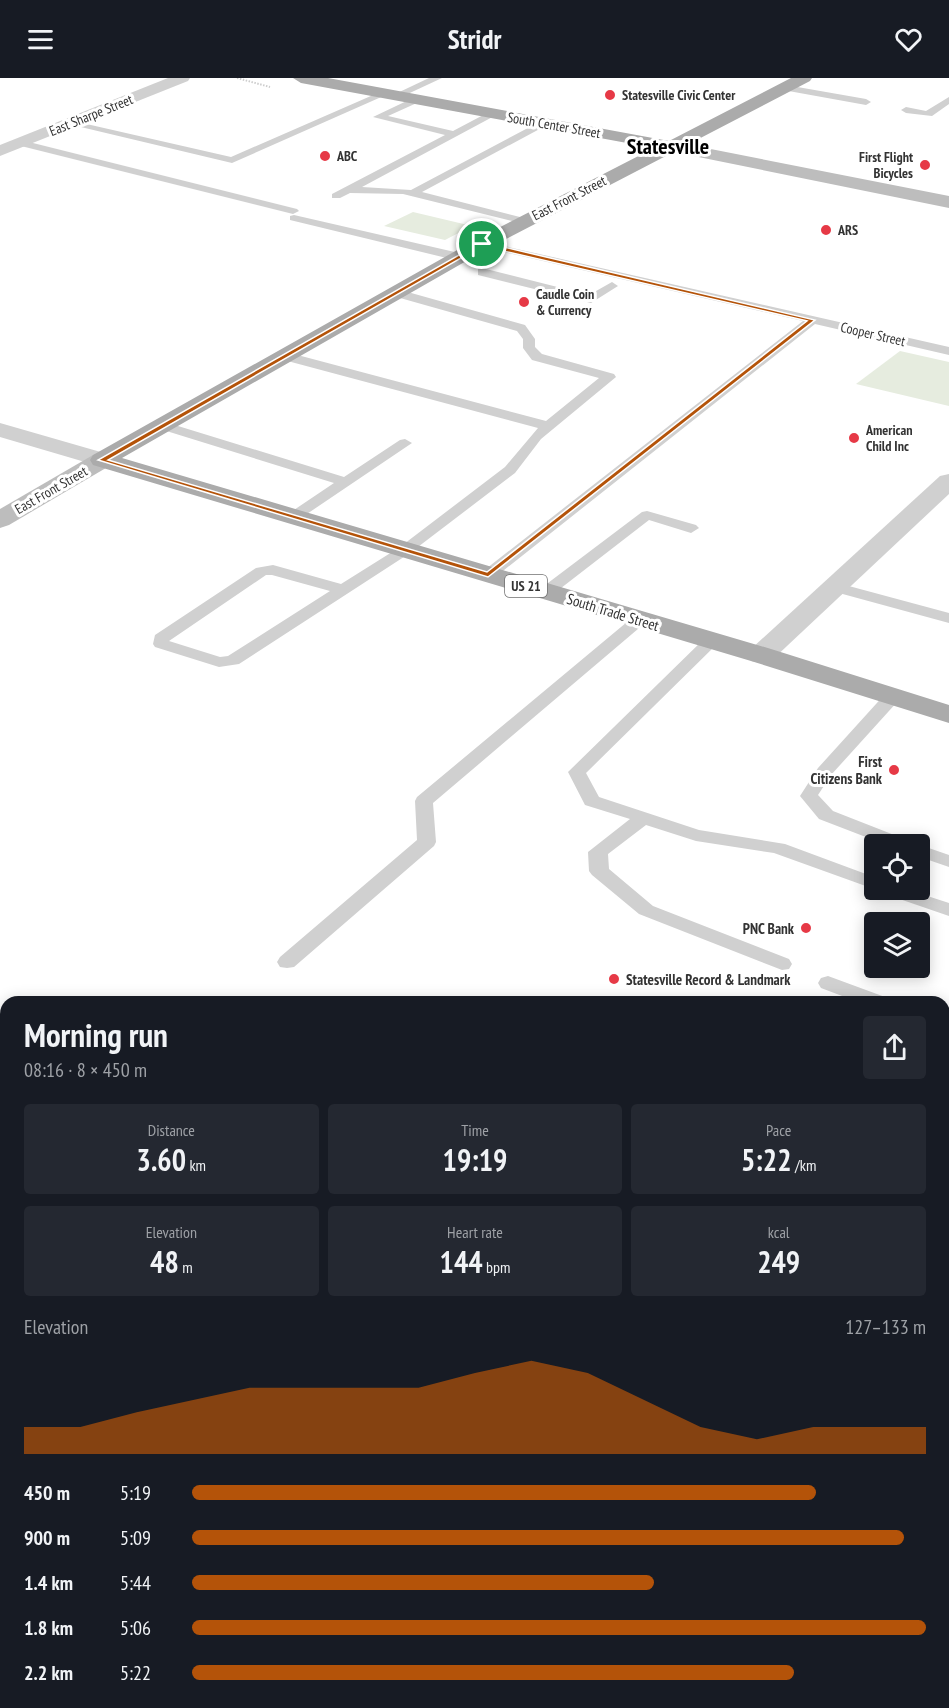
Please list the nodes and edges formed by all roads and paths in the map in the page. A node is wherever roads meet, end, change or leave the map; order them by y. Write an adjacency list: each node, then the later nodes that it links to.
1 (182, 78): 12 (street, East Sharpe Street)
2 (301, 78): 6 (main road, South Center Street)
3 (437, 78): 6 (lane)
4 (804, 78): 5 (main road, East Front Street)
5 (786, 88): 9 (lane); 16 (main road, East Front Street)
6 (390, 95): 7 (main road, South Center Street); 12 (lane)
7 (415, 100): 11 (main road, South Center Street); 14 (lane)
8 (949, 100): 10 (lane)
9 (866, 102)
10 (906, 110)
11 (493, 114): 13 (main road, South Center Street); 14 (lane)
12 (69, 123): 15 (street, East Sharpe Street)
13 (543, 123): 16 (main road, South Center Street); 19 (lane)
14 (454, 134): 18 (lane)
15 (21, 143): 17 (street, East Sharpe Street); 24 (lane)
16 (669, 146): 21 (main road, South Center Street); 22 (main road, East Front Street)
17 (0, 151)
18 (349, 190): 19 (lane); 20 (lane)
19 (411, 194): 22 (lane)
20 (336, 196)
21 (949, 202)
22 (524, 221): 23 (main road, East Front Street)
23 (482, 244): 24 (main road, East Front Street); 28 (lane, Cooper Street)
24 (459, 257): 27 (main road, East Front Street)
25 (482, 272): 26 (lane)
26 (612, 286)
27 (397, 293): 30 (main road, East Front Street); 32 (lane)
28 (812, 320): 29 (lane, Cooper Street); 42 (lane)
29 (949, 351)
30 (285, 357): 31 (main road, East Front Street); 32 (lane)
31 (165, 426): 35 (main road, East Front Street); 37 (lane)
32 (548, 426): 41 (lane)
33 (0, 430): 35 (street, South Trade Street)
34 (405, 443): 37 (lane)
35 (102, 460): 38 (main road, South Trade Street / US 21); 39 (main road, East Front Street)
36 (949, 480): 43 (street)
37 (346, 482): 38 (lane)
38 (293, 517): 41 (main road, South Trade Street / US 21)
39 (0, 520)
40 (691, 528): 45 (lane)
41 (405, 550): 42 (main road, South Trade Street / US 21); 44 (lane)
42 (488, 575): 45 (main road, South Trade Street / US 21)
43 (834, 587): 46 (lane); 49 (street)
44 (344, 590): 44 (lane)
45 (546, 592): 47 (main road, South Trade Street / US 21)
46 (949, 618)
47 (639, 620): 48 (main road, South Trade Street / US 21); 59 (lane)
48 (711, 641): 49 (main road, South Trade Street / US 21); 52 (lane)
49 (761, 655): 50 (main road, South Trade Street / US 21)
50 (892, 697): 51 (main road, South Trade Street / US 21); 53 (lane)
51 (949, 714)
52 (645, 817): 56 (lane); 60 (lane)
53 (871, 834)
54 (930, 854): 55 (lane)
55 (949, 861)
56 (864, 879)
57 (920, 900): 58 (lane)
58 (949, 910)
59 (287, 962)
60 (782, 964)
61 (828, 983): 62 (lane)
62 (862, 996)

